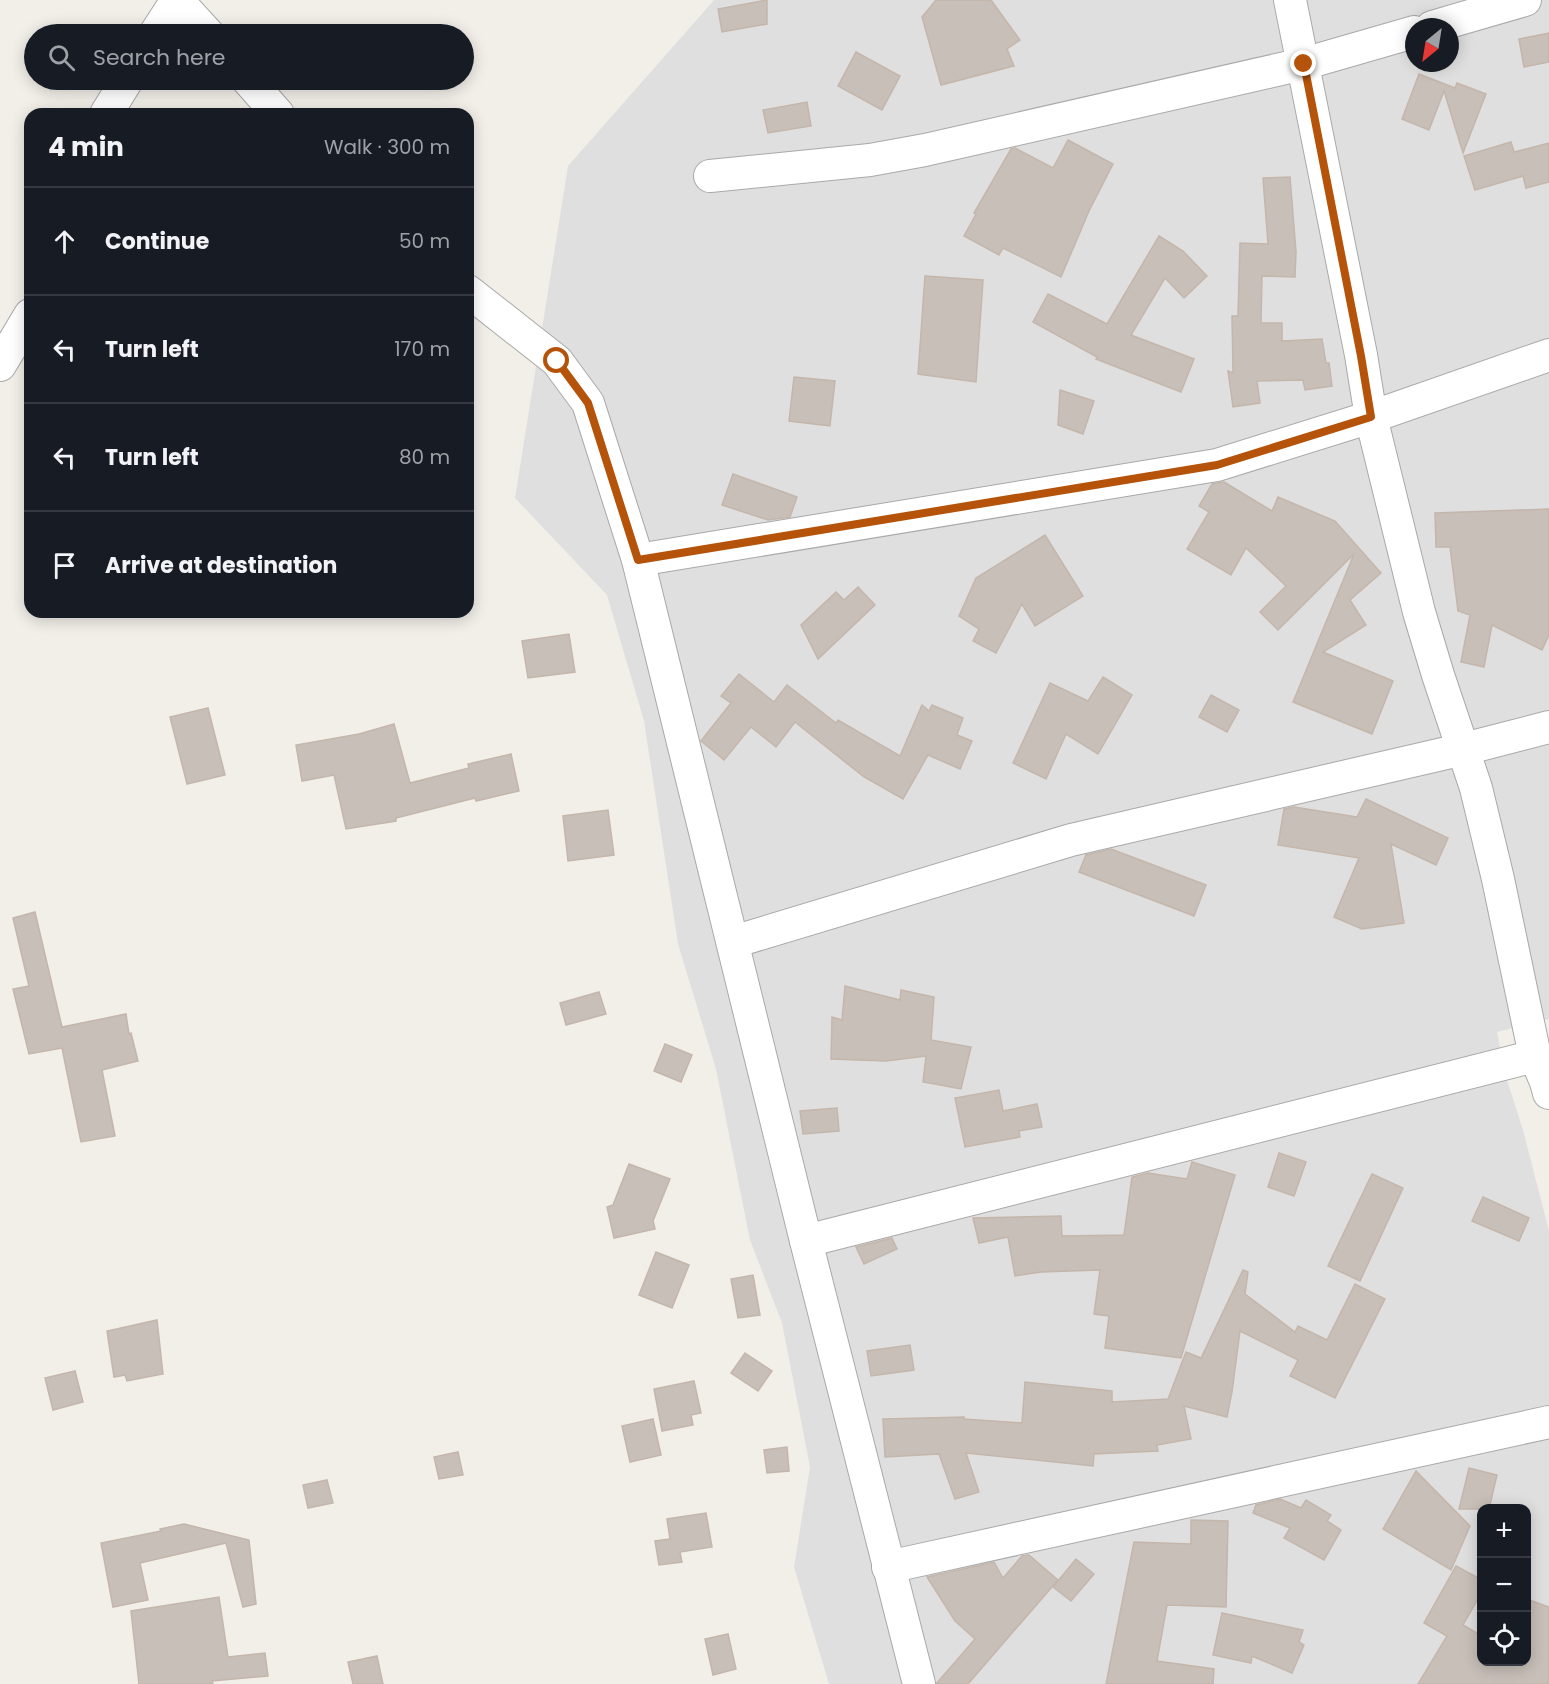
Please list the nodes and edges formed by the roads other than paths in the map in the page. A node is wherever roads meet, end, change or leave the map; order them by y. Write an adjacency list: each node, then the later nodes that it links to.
1 (177, 0): 5 (street); 6 (street)
2 (1290, 0): 8 (street)
3 (1525, 0): 4 (street)
4 (1459, 19)
5 (161, 24)
6 (199, 24)
7 (1405, 35): 8 (street)
8 (1304, 64): 13 (street); 18 (street)
9 (121, 90): 11 (street)
10 (257, 90): 12 (street)
11 (110, 108)
12 (273, 108)
13 (710, 176)
14 (474, 296): 19 (street)
15 (24, 325): 17 (street)
16 (1549, 355): 18 (street)
17 (0, 365)
18 (1371, 417): 19 (street); 21 (street)
19 (638, 560): 22 (street)
20 (1549, 727): 21 (street)
21 (1464, 749): 22 (street); 23 (street)
22 (733, 942): 25 (street)
23 (1535, 1056): 24 (street); 25 (street)
24 (1549, 1094)
25 (806, 1241): 27 (street)
26 (1549, 1422): 27 (street)
27 (888, 1567): 28 (street)
28 (919, 1684)

